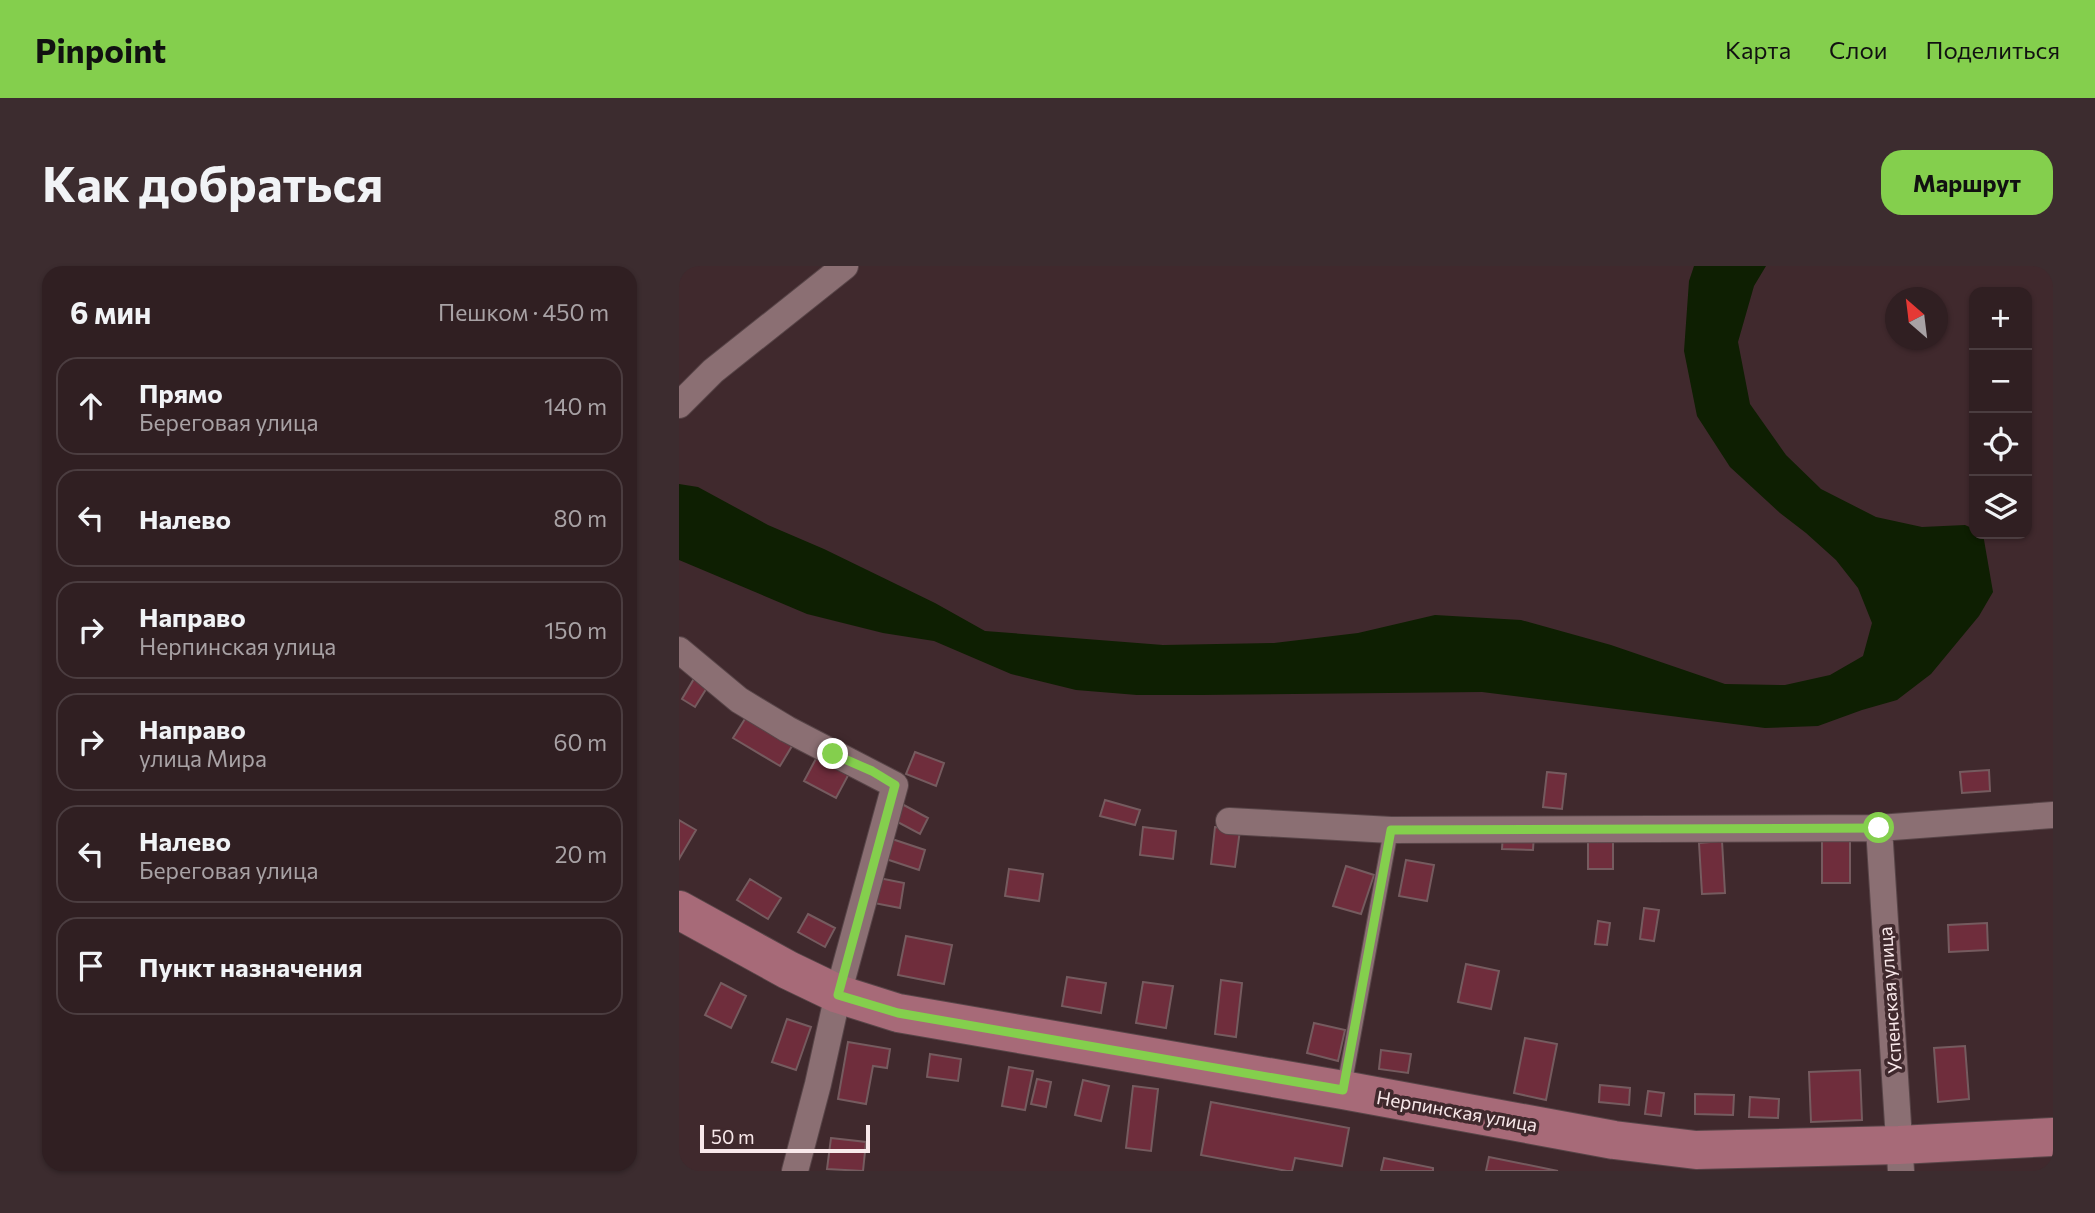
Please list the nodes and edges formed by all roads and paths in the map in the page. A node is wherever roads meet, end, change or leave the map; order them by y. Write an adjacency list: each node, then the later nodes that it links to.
1 (845, 266): 2 (street)
2 (679, 405)
3 (679, 650): 9 (street)
4 (2053, 815): 6 (street)
5 (1229, 821): 7 (street)
6 (1879, 828): 7 (street); 12 (street, Успенская улица)
7 (1391, 830): 10 (lane)
8 (679, 910): 9 (main road, Нерпинская улица)
9 (838, 995): 10 (main road, Нерпинская улица); 13 (street)
10 (1343, 1090): 12 (main road, Нерпинская улица)
11 (2053, 1137): 12 (main road, Нерпинская улица)
12 (1900, 1158)
13 (795, 1171)

